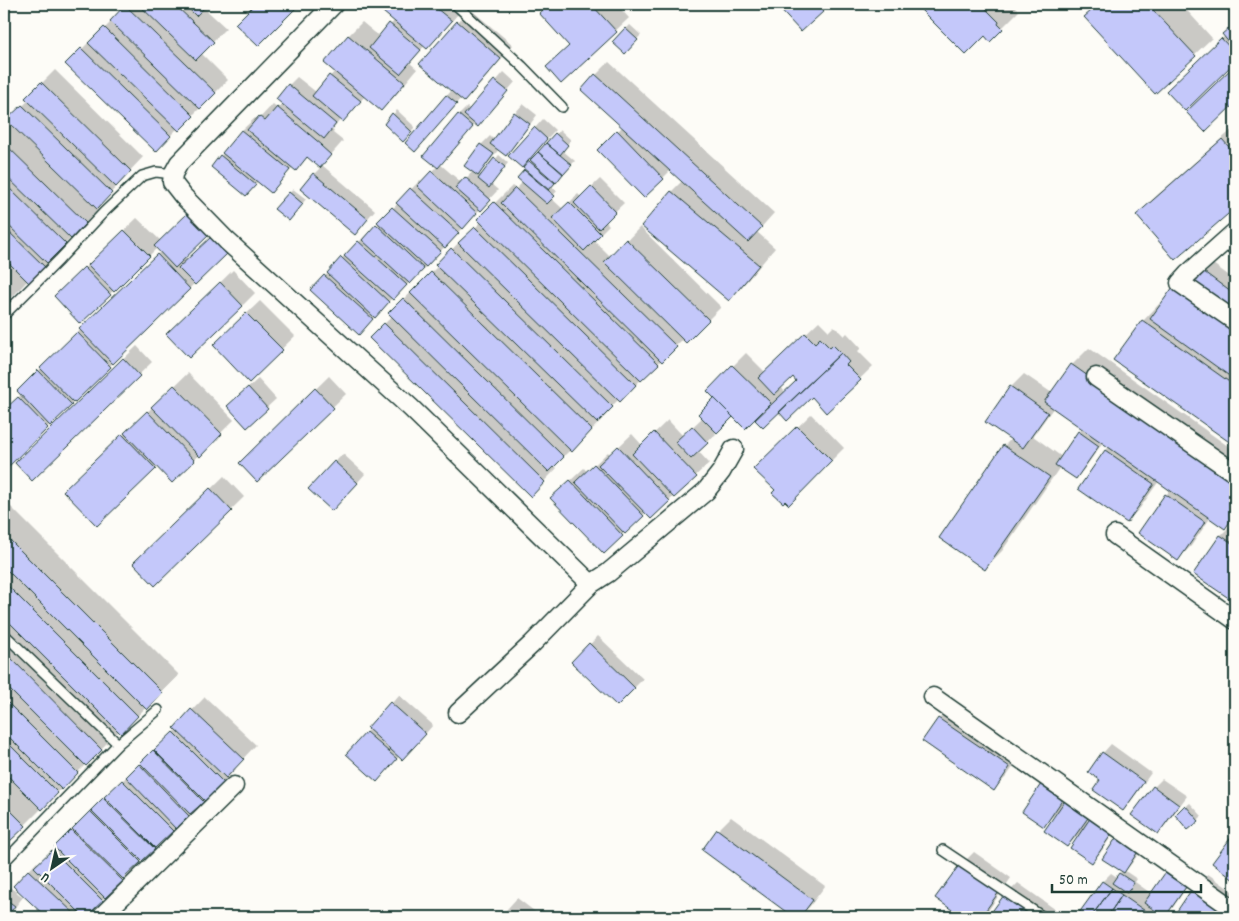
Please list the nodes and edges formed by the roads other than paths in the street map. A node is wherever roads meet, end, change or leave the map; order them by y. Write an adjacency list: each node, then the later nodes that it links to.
1 (334, 4): 4 (street)
2 (455, 4): 3 (lane)
3 (562, 107)
4 (173, 174): 6 (lane); 12 (street)
5 (1235, 232): 7 (street)
6 (4, 316)
7 (1235, 321)
8 (1096, 377): 10 (street)
9 (734, 449): 12 (street)
10 (1235, 473)
11 (1115, 535): 13 (street)
12 (591, 584): 17 (street)
13 (1235, 620)
14 (4, 634): 18 (lane)
15 (932, 697): 22 (street)
16 (158, 710): 18 (lane)
17 (458, 713)
18 (118, 744): 21 (lane)
19 (234, 786): 23 (street)
20 (943, 850): 24 (lane)
21 (4, 862)
22 (1235, 910)
23 (101, 917)
24 (1043, 917)

